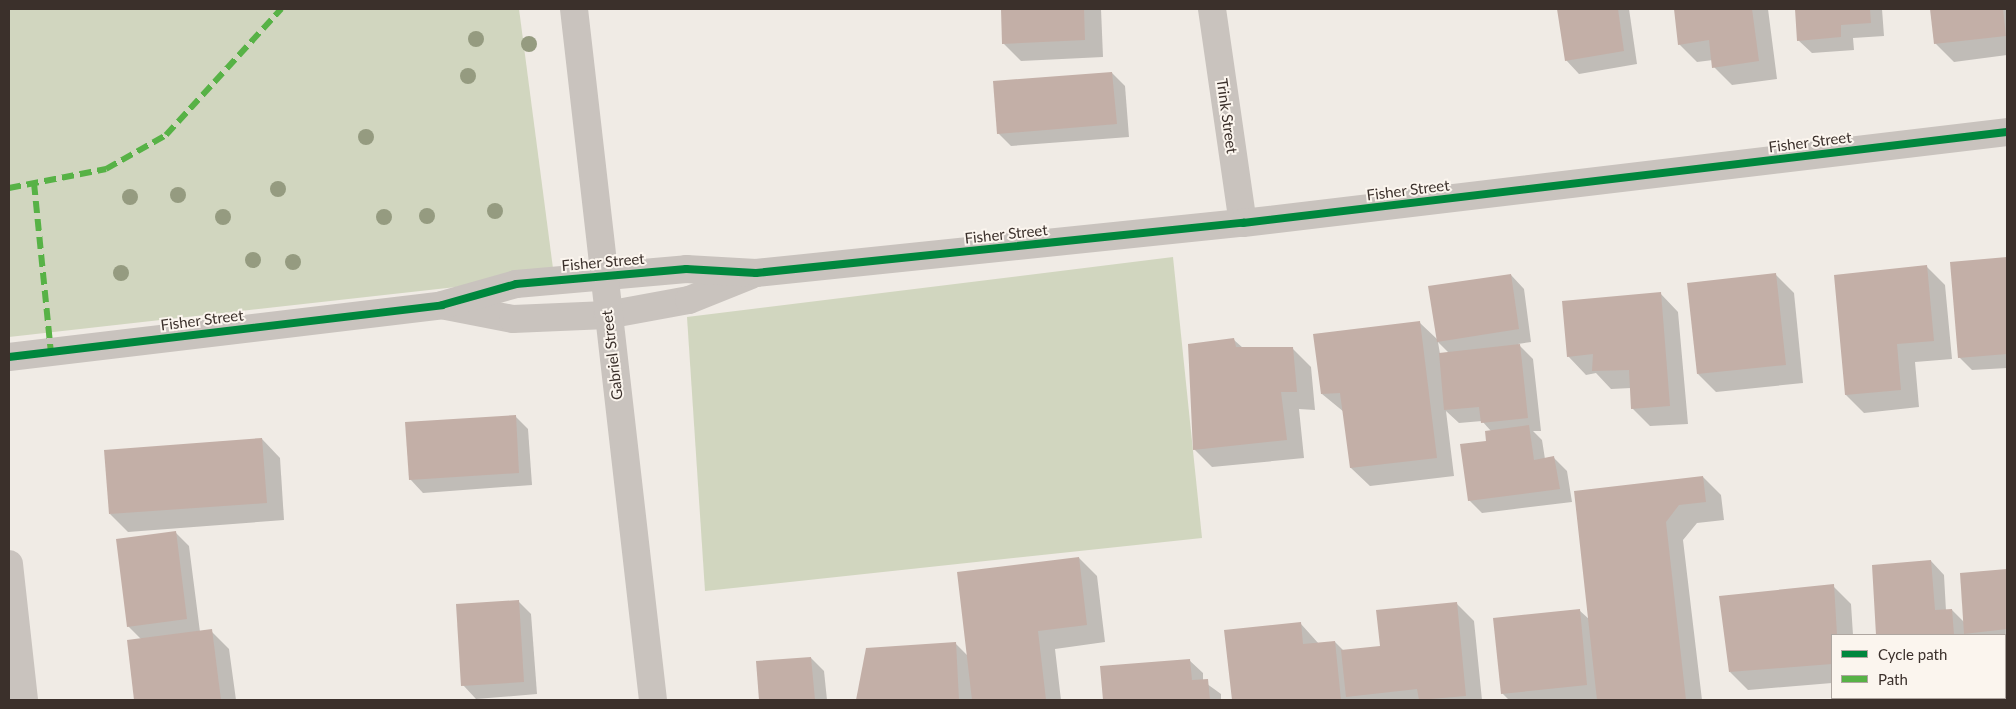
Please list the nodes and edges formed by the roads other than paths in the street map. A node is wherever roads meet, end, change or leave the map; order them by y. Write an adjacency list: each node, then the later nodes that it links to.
1 (574, 9): 6 (street, Gabriel Street)
2 (1212, 9): 4 (street, Trink Street)
3 (2007, 132): 4 (street, Fisher Street)
4 (1243, 223): 5 (street, Fisher Street)
5 (756, 273): 6 (street, Fisher Street); 8 (street, Fisher Street)
6 (603, 276): 7 (street, Fisher Street); 8 (street, Gabriel Street)
7 (442, 305): 8 (street, Fisher Street); 9 (street, Fisher Street)
8 (607, 315): 12 (street, Gabriel Street)
9 (9, 357)
10 (9, 564): 11 (street)
11 (24, 700)
12 (653, 700)

